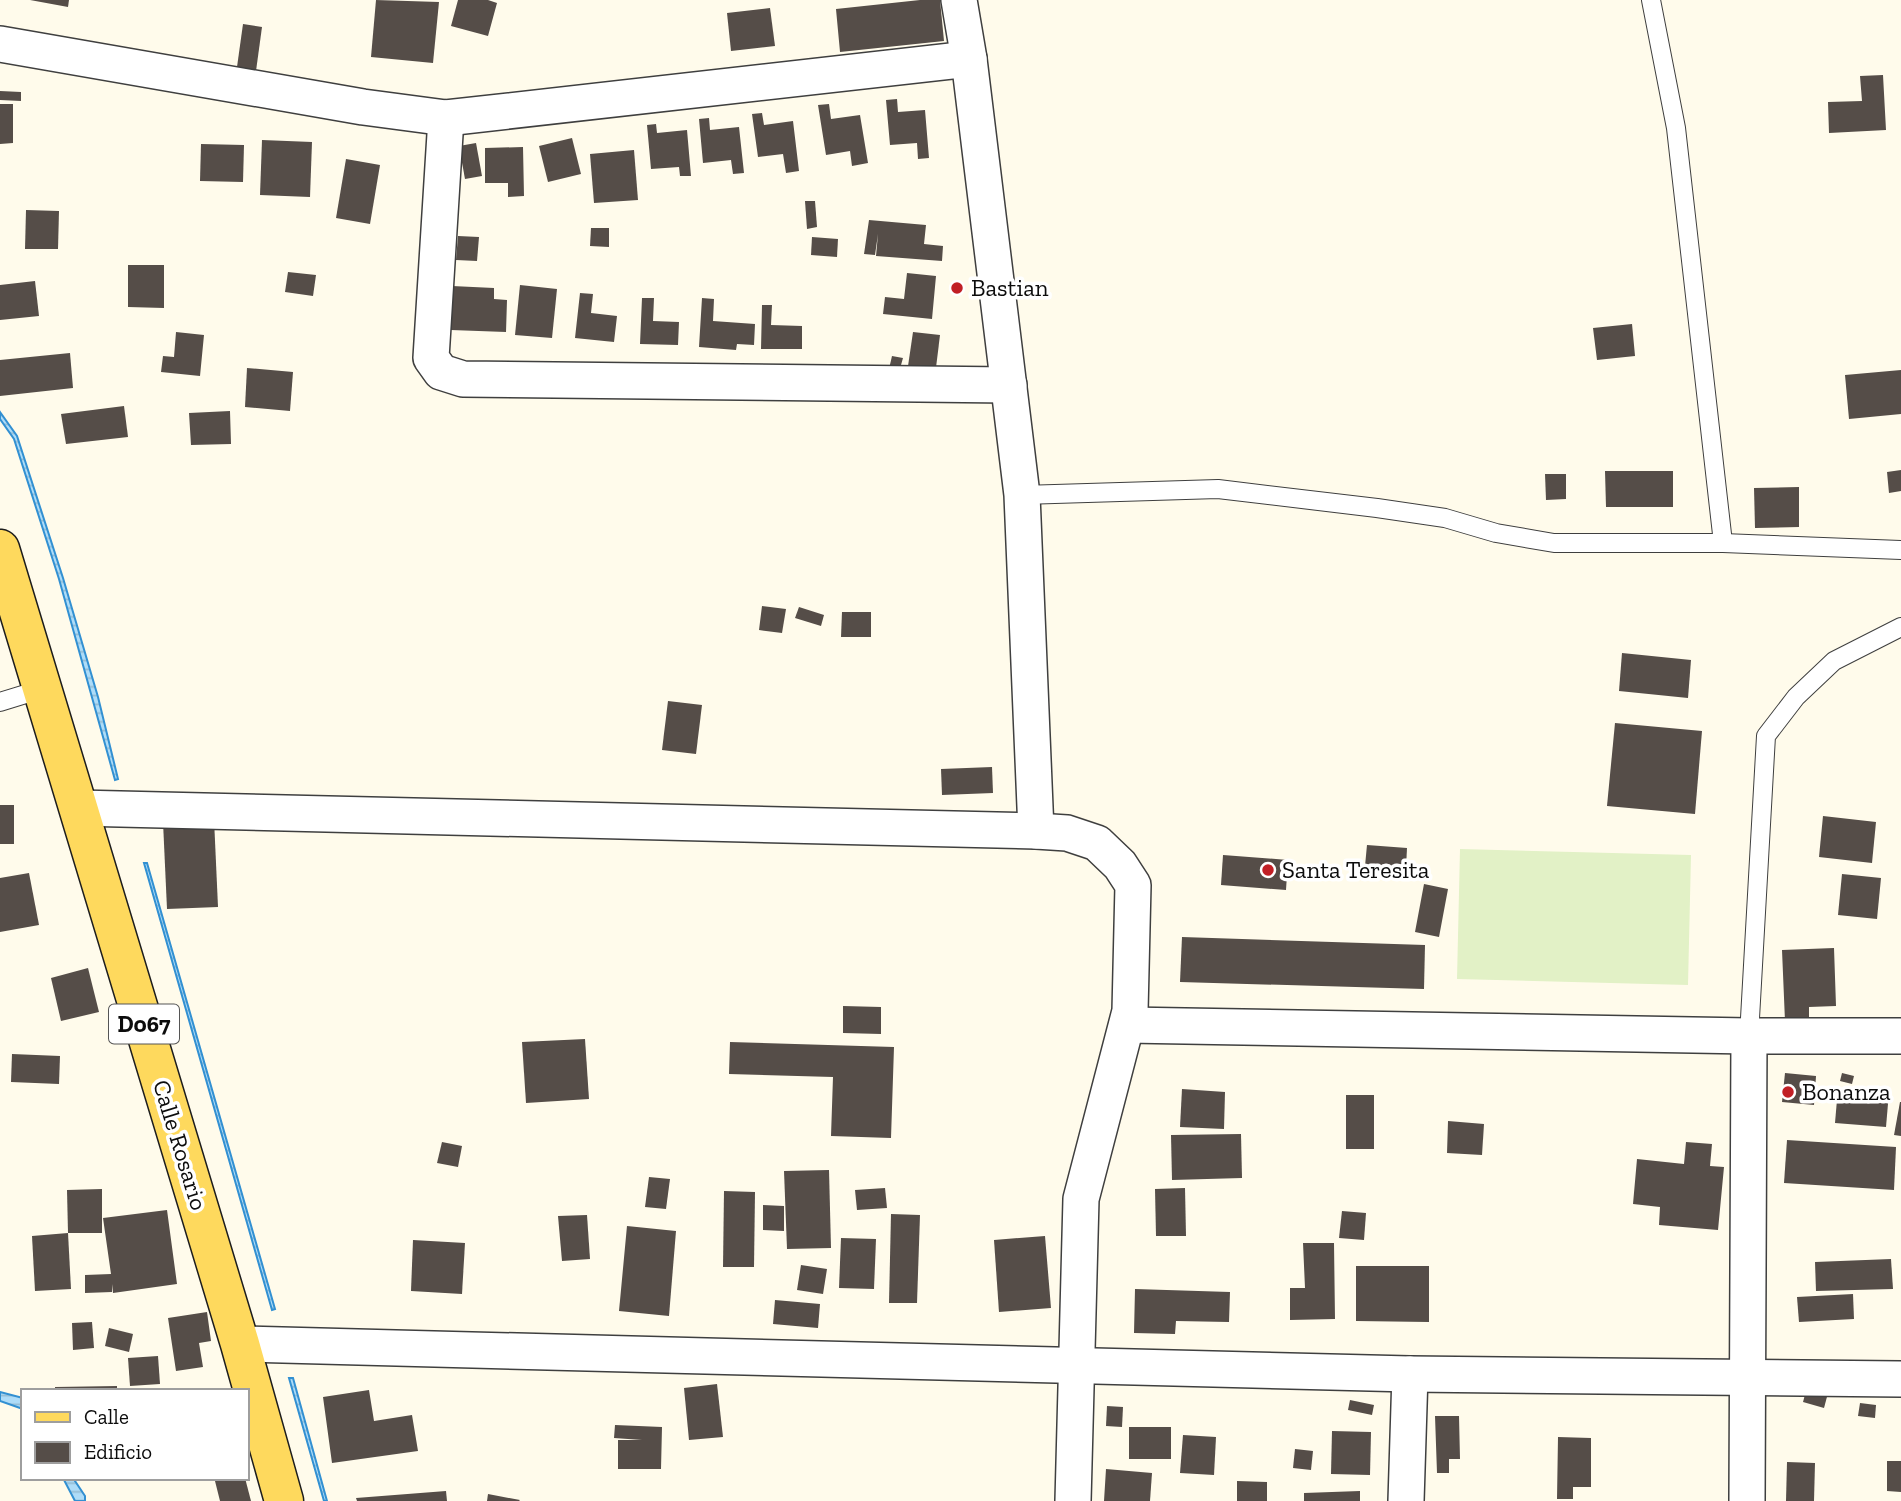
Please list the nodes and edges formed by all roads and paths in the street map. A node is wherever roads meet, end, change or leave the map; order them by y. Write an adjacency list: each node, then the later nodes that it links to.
1 (959, 0): 4 (street)
2 (1651, 0): 8 (lane)
3 (0, 44): 5 (street)
4 (969, 59): 5 (street); 6 (street)
5 (446, 118): 6 (street)
6 (1009, 385): 7 (street)
7 (1022, 495): 8 (lane); 15 (street)
8 (1723, 543): 10 (lane)
9 (0, 549): 12 (main road, Calle Rosario / D067)
10 (1901, 550)
11 (1901, 627): 17 (lane)
12 (42, 689): 13 (lane); 14 (main road, Calle Rosario / D067)
13 (0, 702)
14 (78, 808): 15 (street); 19 (main road, Calle Rosario / D067)
15 (1036, 831): 16 (street)
16 (1127, 1025): 17 (street); 20 (street)
17 (1749, 1036): 18 (street); 22 (street)
18 (1901, 1036)
19 (240, 1344): 20 (street); 24 (main road, Calle Rosario / D067)
20 (1077, 1366): 21 (street); 25 (street)
21 (1410, 1374): 22 (street); 26 (street)
22 (1747, 1377): 23 (street); 27 (street)
23 (1901, 1379)
24 (284, 1501)
25 (1073, 1501)
26 (1406, 1501)
27 (1746, 1501)

